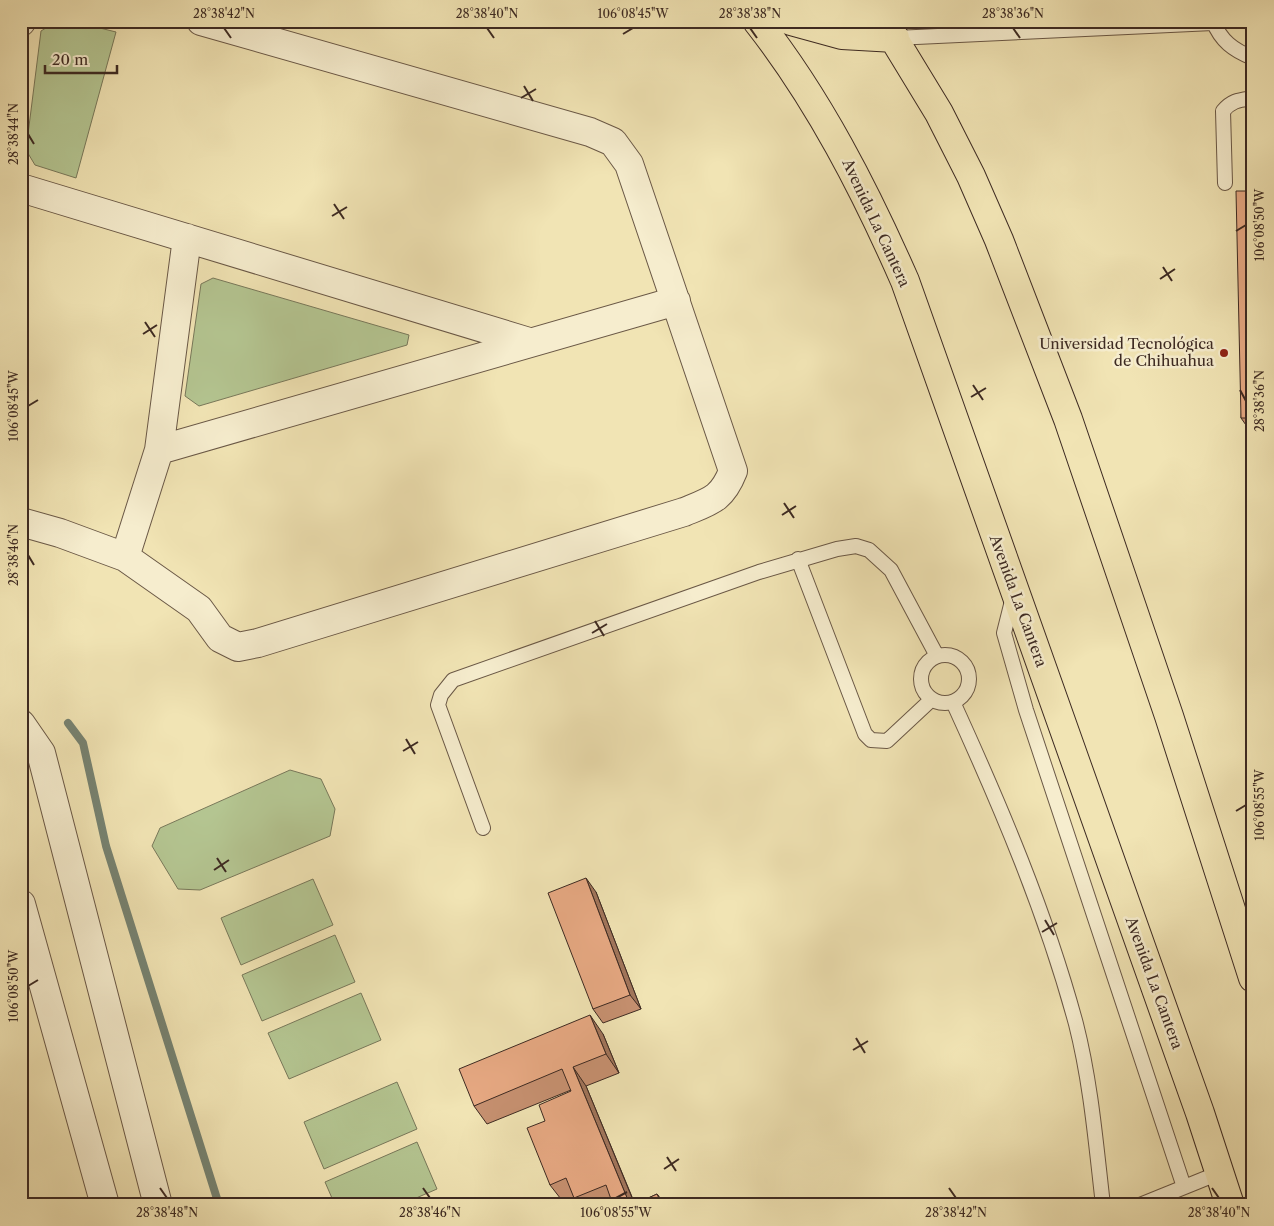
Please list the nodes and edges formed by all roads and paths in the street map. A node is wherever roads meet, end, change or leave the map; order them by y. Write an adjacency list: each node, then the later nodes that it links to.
1 (201, 21): 11 (street)
2 (757, 21): 17 (main road, Avenida La Cantera)
3 (791, 21): 5 (main road)
4 (1213, 22): 5 (lane); 6 (lane)
5 (889, 30): 24 (main road)
6 (1253, 58)
7 (1253, 98): 8 (lane)
8 (1225, 183)
9 (21, 188): 10 (street)
10 (187, 238): 12 (street); 13 (street)
11 (676, 300): 12 (street); 15 (street)
12 (529, 342): 13 (street)
13 (159, 450): 15 (street)
14 (21, 522): 15 (street)
15 (125, 557)
16 (798, 559): 18 (lane); 19 (lane); 22 (lane)
17 (1015, 591): 25 (main road, Avenida La Cantera); 26 (lane)
18 (937, 656): 19 (lane); 20 (lane)
19 (932, 699): 20 (lane)
20 (953, 702): 29 (lane)
21 (21, 724): 28 (street)
22 (483, 828)
23 (21, 904): 27 (street)
24 (1253, 978)
25 (1219, 1173): 26 (lane); 31 (main road, Avenida La Cantera)
26 (1184, 1187): 30 (lane)
27 (105, 1205)
28 (158, 1205)
29 (1102, 1205)
30 (1140, 1205)
31 (1230, 1205)

